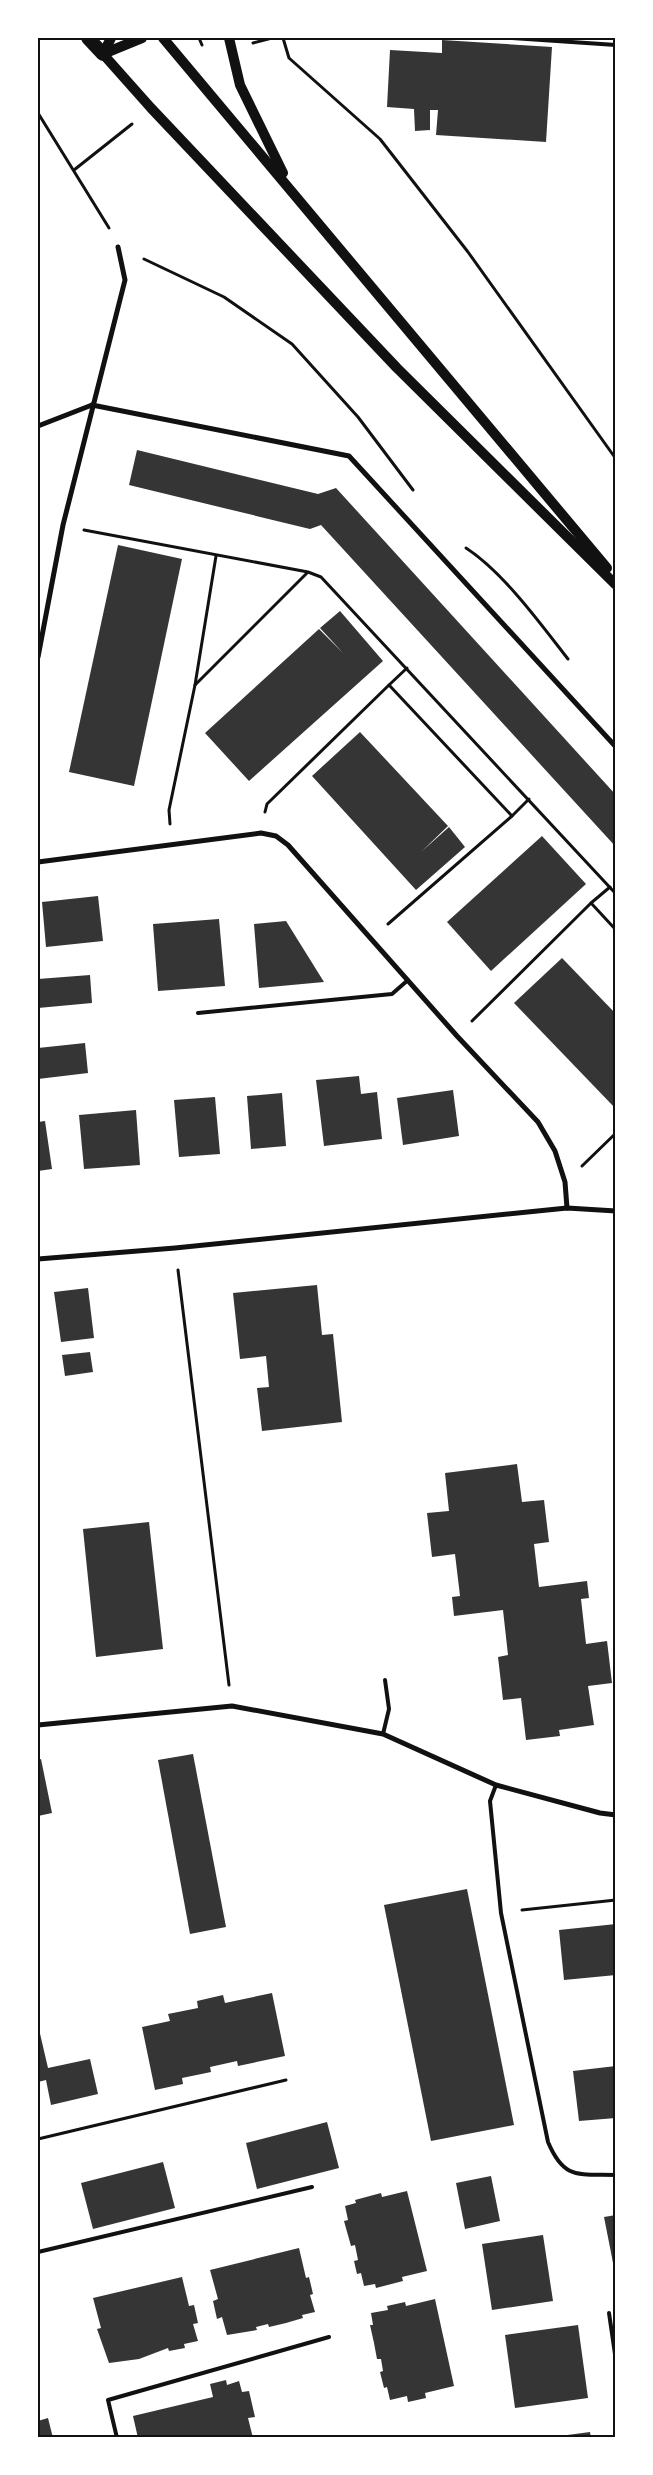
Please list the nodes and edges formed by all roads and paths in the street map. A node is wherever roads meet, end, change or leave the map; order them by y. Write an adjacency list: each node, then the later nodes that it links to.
1 (88, 38): 9 (highway)
2 (112, 38): 9 (main road)
3 (142, 38): 9 (main road)
4 (163, 38): 11 (main road)
5 (229, 38): 11 (main road)
6 (283, 38): 15 (path)
7 (512, 38): 8 (lane)
8 (616, 45)
9 (103, 54): 20 (main road)
10 (38, 113): 12 (path)
11 (290, 187): 19 (main road)
12 (118, 247): 13 (street)
13 (92, 405): 14 (street); 16 (street); 25 (street)
14 (38, 426)
15 (616, 459)
16 (63, 525): 17 (path); 21 (street)
17 (216, 556): 18 (path); 23 (path)
18 (308, 572): 22 (path); 23 (path)
19 (616, 578)
20 (616, 585)
21 (38, 657)
22 (407, 668): 24 (path); 26 (path)
23 (195, 685): 29 (path)
24 (389, 685): 27 (path); 28 (path)
25 (616, 747)
26 (529, 799): 27 (path); 31 (path)
27 (512, 816): 35 (path)
28 (261, 833): 29 (street); 35 (street)
29 (173, 844): 30 (street)
30 (38, 862)
31 (610, 887): 32 (path); 33 (path)
32 (616, 894)
33 (591, 903): 34 (path); 38 (path)
34 (616, 930)
35 (371, 940): 36 (street)
36 (408, 980): 37 (lane); 38 (street)
37 (198, 1013)
38 (457, 1036): 40 (street)
39 (616, 1134): 40 (path)
40 (565, 1182): 41 (street)
41 (566, 1208): 42 (street); 43 (street)
42 (616, 1211)
43 (175, 1248): 44 (street); 46 (path)
44 (38, 1259)
45 (385, 1680): 48 (lane)
46 (232, 1706): 47 (street); 48 (street)
47 (38, 1726)
48 (383, 1734): 49 (street)
49 (496, 1785): 50 (street); 52 (lane)
50 (616, 1815)
51 (616, 1900): 52 (path)
52 (501, 1913): 55 (lane)
53 (286, 2080): 54 (path)
54 (38, 2139)
55 (616, 2174)
56 (312, 2187): 57 (lane)
57 (38, 2252)
58 (609, 2313): 60 (lane)
59 (329, 2337): 61 (lane)
60 (616, 2361)
61 (117, 2438)

